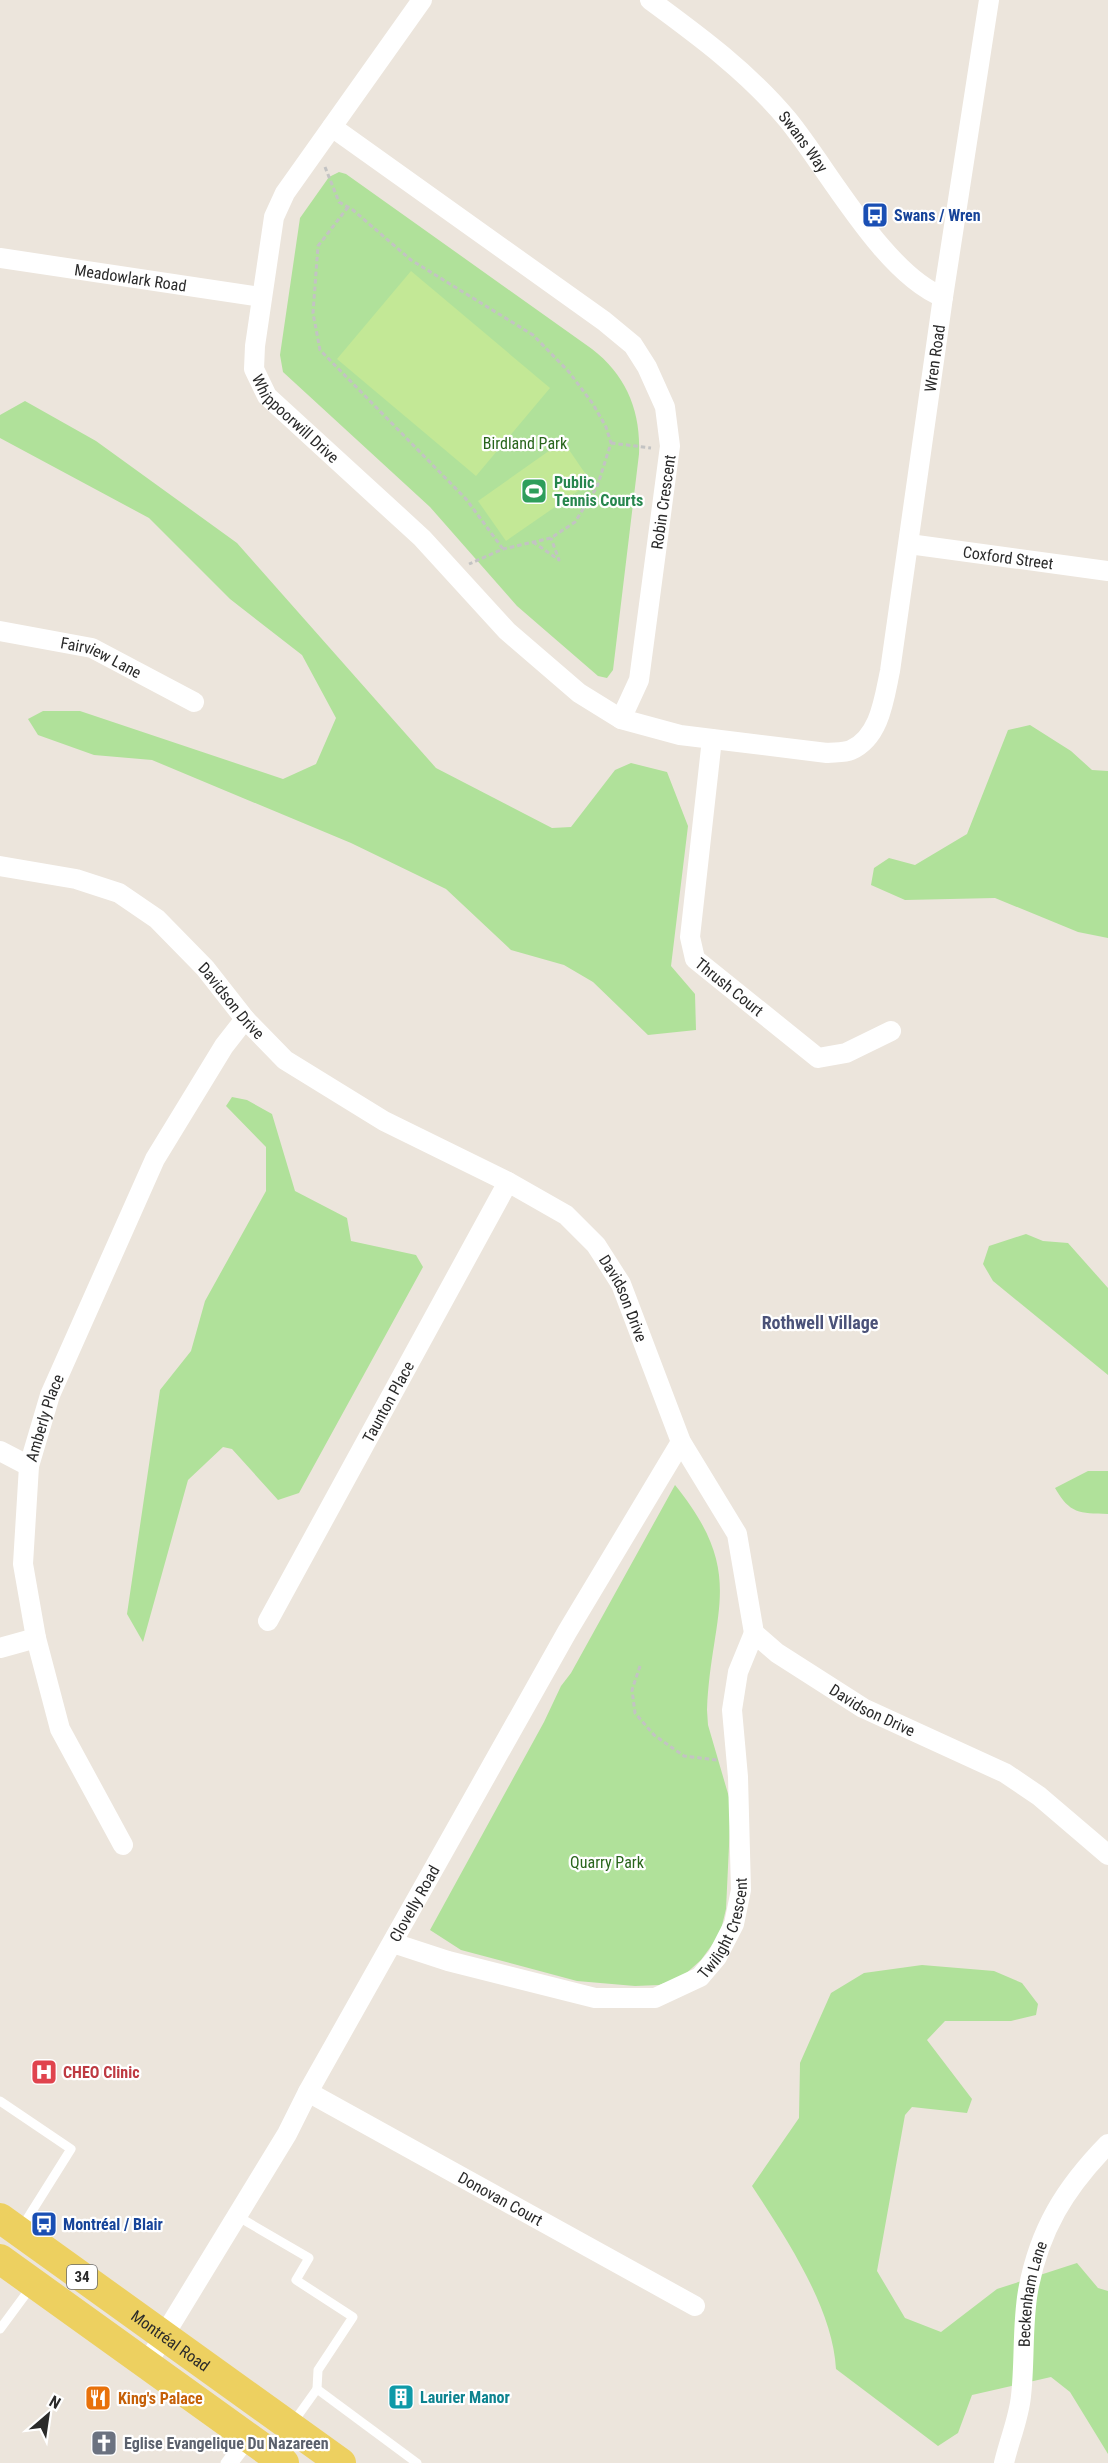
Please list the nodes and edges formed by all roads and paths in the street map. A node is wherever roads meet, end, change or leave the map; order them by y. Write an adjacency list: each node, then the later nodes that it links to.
1 (422, 0): 4 (street, Whippoorwill Drive)
2 (650, 0): 9 (street, Swans Way)
3 (989, 0): 9 (street, Wren Road)
4 (332, 127): 5 (street, Whippoorwill Drive); 11 (street, Robin Crescent)
5 (317, 147): 6 (path); 8 (street, Whippoorwill Drive)
6 (348, 207): 10 (path); 15 (path)
7 (0, 258): 8 (street, Meadowlark Road)
8 (261, 297): 17 (street, Whippoorwill Drive)
9 (943, 297): 14 (street, Wren Road)
10 (611, 443): 11 (path); 12 (path)
11 (670, 446): 20 (street, Robin Crescent)
12 (551, 538): 13 (path); 13 (path)
13 (533, 542): 15 (path)
14 (909, 544): 16 (street, Coxford Street); 21 (street, Wren Road)
15 (503, 549): 17 (path)
16 (1108, 571)
17 (451, 572): 20 (street, Whippoorwill Drive)
18 (0, 631): 19 (street, Fairview Lane)
19 (194, 702)
20 (621, 719): 21 (street)
21 (712, 739): 24 (street, Thrush Court)
22 (0, 866): 23 (street, Davidson Drive)
23 (245, 1019): 25 (street, Davidson Drive); 28 (street, Amberly Place)
24 (891, 1031)
25 (508, 1182): 26 (street, Davidson Drive); 29 (street, Taunton Place)
26 (681, 1442): 30 (street, Davidson Drive); 37 (street, Clovelly Road)
27 (0, 1451): 28 (street)
28 (29, 1466): 31 (street, Amberly Place)
29 (268, 1621)
30 (754, 1633): 34 (street, Twilight Crescent); 36 (street, Davidson Drive)
31 (36, 1638): 32 (street); 35 (street, Amberly Place)
32 (0, 1648)
33 (640, 1666): 34 (path)
34 (737, 1763): 37 (street, Twilight Crescent)
35 (123, 1845)
36 (1108, 1855)
37 (393, 1943): 38 (street, Clovelly Road)
38 (308, 2092): 41 (street, Clovelly Road); 45 (street, Donovan Court)
39 (0, 2100): 42 (lane)
40 (1108, 2144): 56 (street, Beckenham Lane)
41 (237, 2216): 47 (street, Clovelly Road); 49 (lane)
42 (9, 2225): 47 (main road, Montréal Road / 34)
43 (0, 2259): 44 (main road, Montréal Road / 34)
44 (34, 2283): 46 (lane); 48 (main road, Montréal Road / 34)
45 (695, 2306)
46 (0, 2329)
47 (164, 2336): 48 (street, Clovelly Road); 50 (main road, Montréal Road / 34)
48 (146, 2365): 51 (main road, Montréal Road / 34)
49 (317, 2389): 50 (lane); 55 (lane)
50 (290, 2427): 52 (main road, Montréal Road / 34)
51 (244, 2446): 53 (lane); 54 (main road, Montréal Road / 34)
52 (322, 2458)
53 (225, 2463)
54 (284, 2463)
55 (417, 2463)
56 (1004, 2463)

